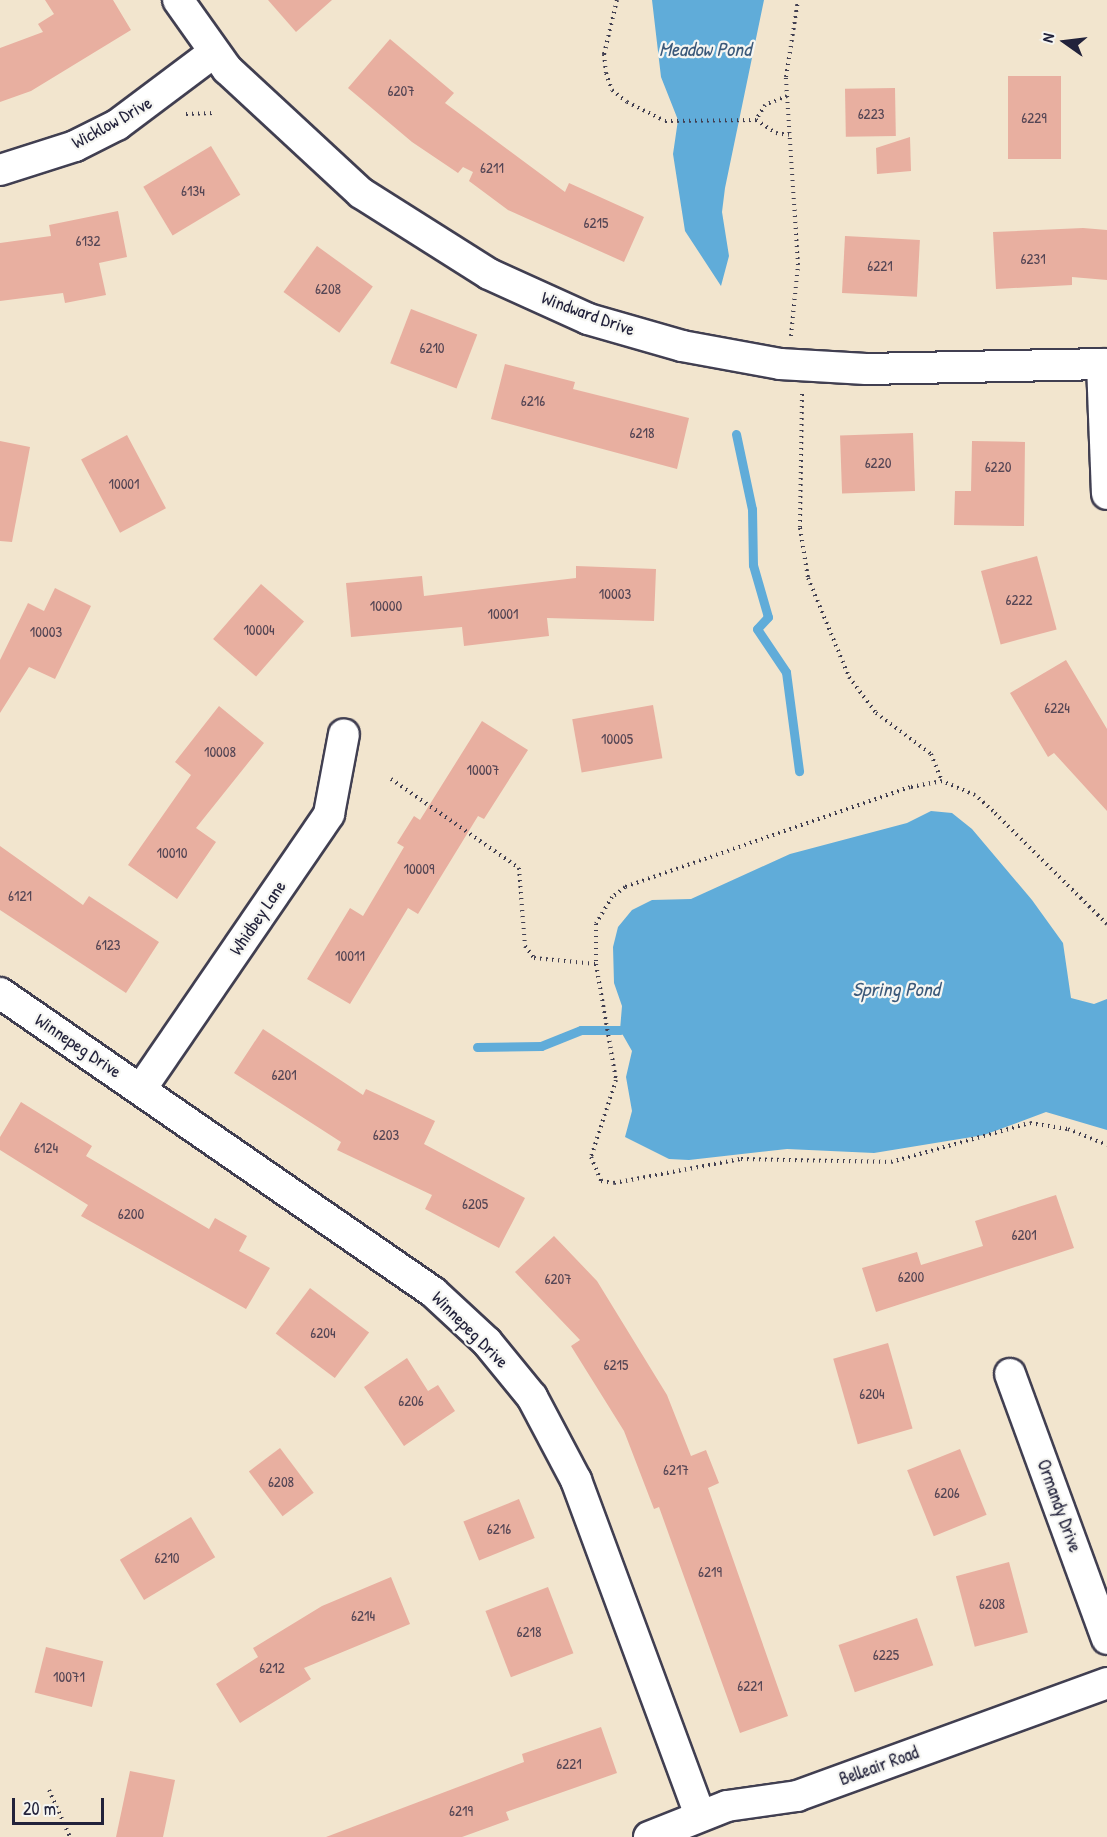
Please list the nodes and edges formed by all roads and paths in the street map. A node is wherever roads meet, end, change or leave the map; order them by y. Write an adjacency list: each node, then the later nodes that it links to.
1 (178, 0): 4 (street, Windward Drive)
2 (617, 0): 6 (path)
3 (798, 0): 5 (path)
4 (213, 53): 8 (street, Wicklow Drive); 10 (street, Windward Drive)
5 (787, 96): 6 (path); 7 (path)
6 (756, 120): 7 (path)
7 (789, 135): 9 (path)
8 (0, 170)
9 (792, 330)
10 (1105, 364): 12 (street)
11 (801, 397): 15 (path)
12 (1107, 494)
13 (344, 734): 19 (street, Whidbey Lane)
14 (391, 779): 17 (path)
15 (942, 781): 16 (path); 17 (path)
16 (1107, 924)
17 (596, 964): 20 (path)
18 (0, 993): 19 (street, Winnepeg Drive)
19 (141, 1089): 25 (street, Winnepeg Drive)
20 (1107, 1145)
21 (1010, 1374): 22 (street, Ormandy Drive)
22 (1107, 1639)
23 (1107, 1683): 25 (street, Belleair Road)
24 (49, 1790): 26 (path)
25 (700, 1816): 27 (street, Belleair Road)
26 (70, 1837)
27 (649, 1837)

